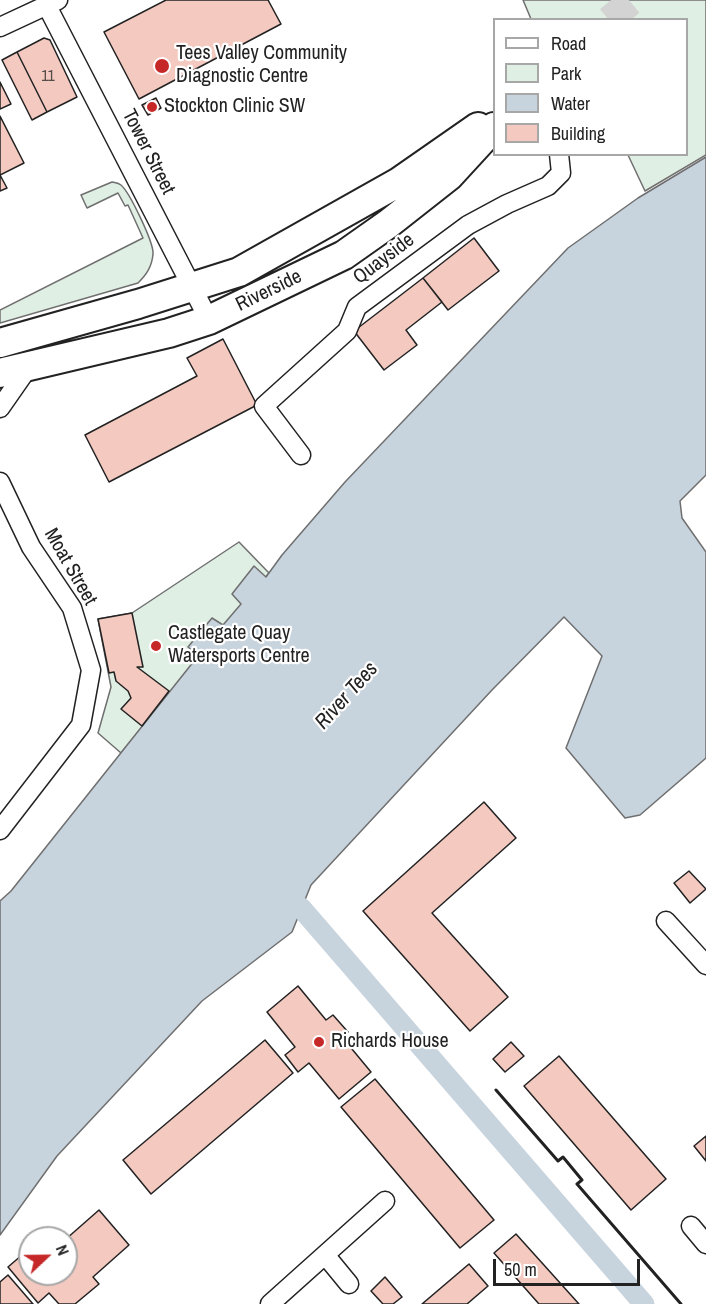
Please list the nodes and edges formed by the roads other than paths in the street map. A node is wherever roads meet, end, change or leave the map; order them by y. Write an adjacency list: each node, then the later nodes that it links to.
1 (53, 3): 2 (street); 6 (street, Tower Street)
2 (0, 27)
3 (493, 115): 6 (main road, Riverside)
4 (493, 129): 7 (main road, Riverside)
5 (559, 156): 12 (street, Quayside)
6 (192, 287): 7 (street, Tower Street); 8 (main road, Riverside)
7 (209, 320): 9 (main road, Riverside)
8 (0, 343)
9 (30, 365): 10 (main road, Riverside); 11 (street)
10 (0, 373)
11 (0, 408)
12 (301, 455)
13 (0, 482): 14 (street, Moat Street)
14 (0, 830)
15 (666, 921): 16 (street)
16 (706, 965)
17 (385, 1201): 20 (street)
18 (691, 1226): 19 (street)
19 (706, 1244)
20 (326, 1256): 21 (street); 22 (street)
21 (349, 1284)
22 (270, 1304)

